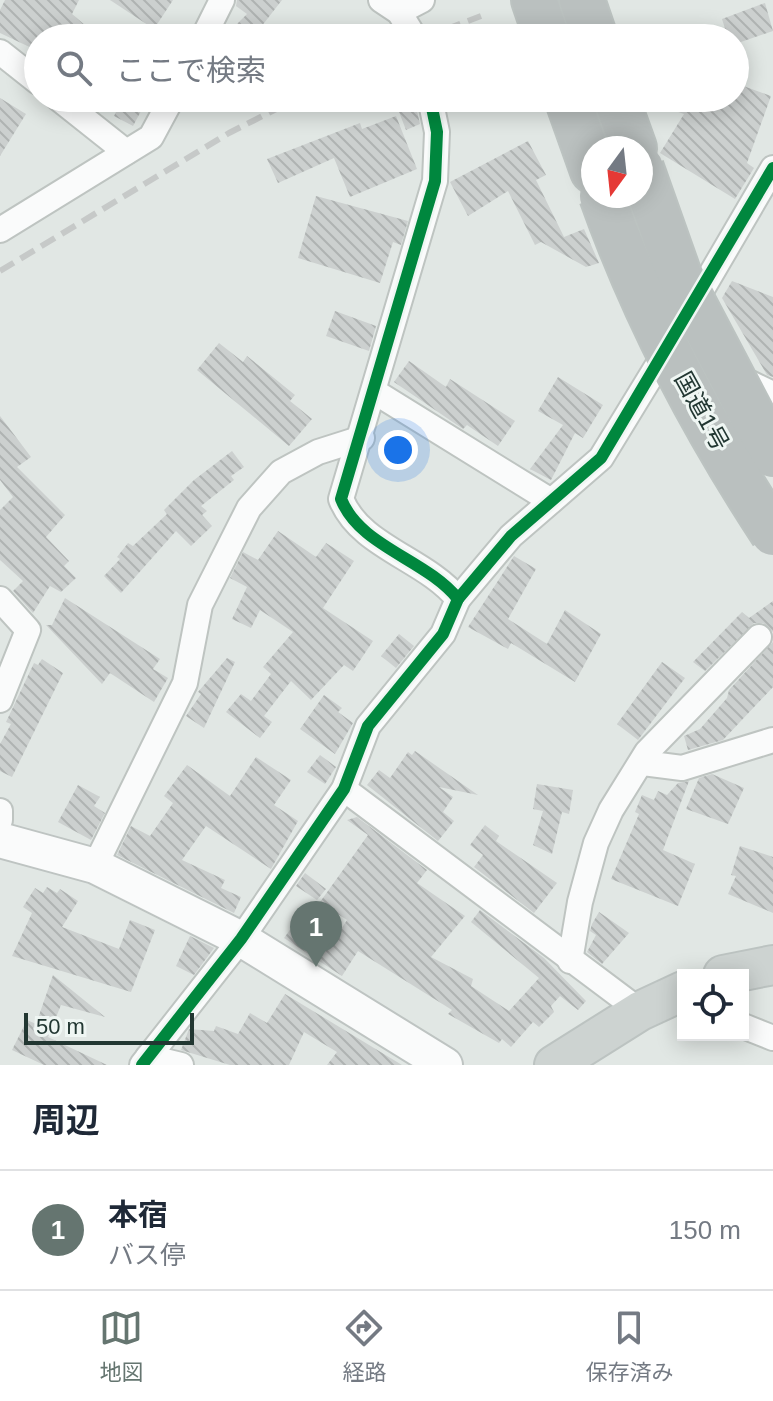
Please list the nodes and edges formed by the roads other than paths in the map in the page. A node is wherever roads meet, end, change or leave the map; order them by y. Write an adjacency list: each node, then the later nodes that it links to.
1 (222, 0): 7 (street)
2 (422, 0): 6 (street)
3 (534, 0): 9 (highway)
4 (582, 0): 10 (highway)
5 (597, 0): 11 (street)
6 (390, 6): 8 (street)
7 (210, 24)
8 (404, 24)
9 (542, 24)
10 (590, 24)
11 (605, 24)
12 (0, 52): 13 (street)
13 (24, 71)
14 (76, 112): 22 (street)
15 (164, 112): 22 (street)
16 (433, 112): 29 (street)
17 (572, 112): 21 (highway)
18 (621, 112): 20 (highway)
19 (636, 112): 27 (street)
20 (630, 136)
21 (581, 137)
22 (126, 152): 26 (street)
23 (773, 168): 27 (street)
24 (653, 202): 33 (highway, 国道1号, bridge)
25 (607, 208): 35 (highway, 国道1号, bridge)
26 (0, 230)
27 (703, 285): 28 (street); 34 (street)
28 (750, 383): 30 (street); 31 (street)
29 (375, 392): 32 (street); 34 (street)
30 (773, 394)
31 (773, 422)
32 (362, 438): 37 (street); 46 (street)
33 (773, 455)
34 (551, 501): 37 (street)
35 (773, 533)
36 (0, 599): 39 (street)
37 (458, 599): 42 (street)
38 (759, 637): 41 (street)
39 (0, 700)
40 (773, 740): 41 (street)
41 (643, 763): 48 (street)
42 (344, 789): 47 (street); 48 (street)
43 (0, 811): 44 (street)
44 (0, 820)
45 (0, 840): 46 (street)
46 (95, 866): 47 (street)
47 (241, 939): 54 (street); 56 (street)
48 (570, 961): 51 (street)
49 (773, 965): 50 (main road)
50 (749, 970)
51 (669, 1000): 57 (main road)
52 (749, 1029): 53 (street)
53 (771, 1038)
54 (145, 1061): 55 (street)
55 (181, 1065)
56 (445, 1065)
57 (554, 1065)

